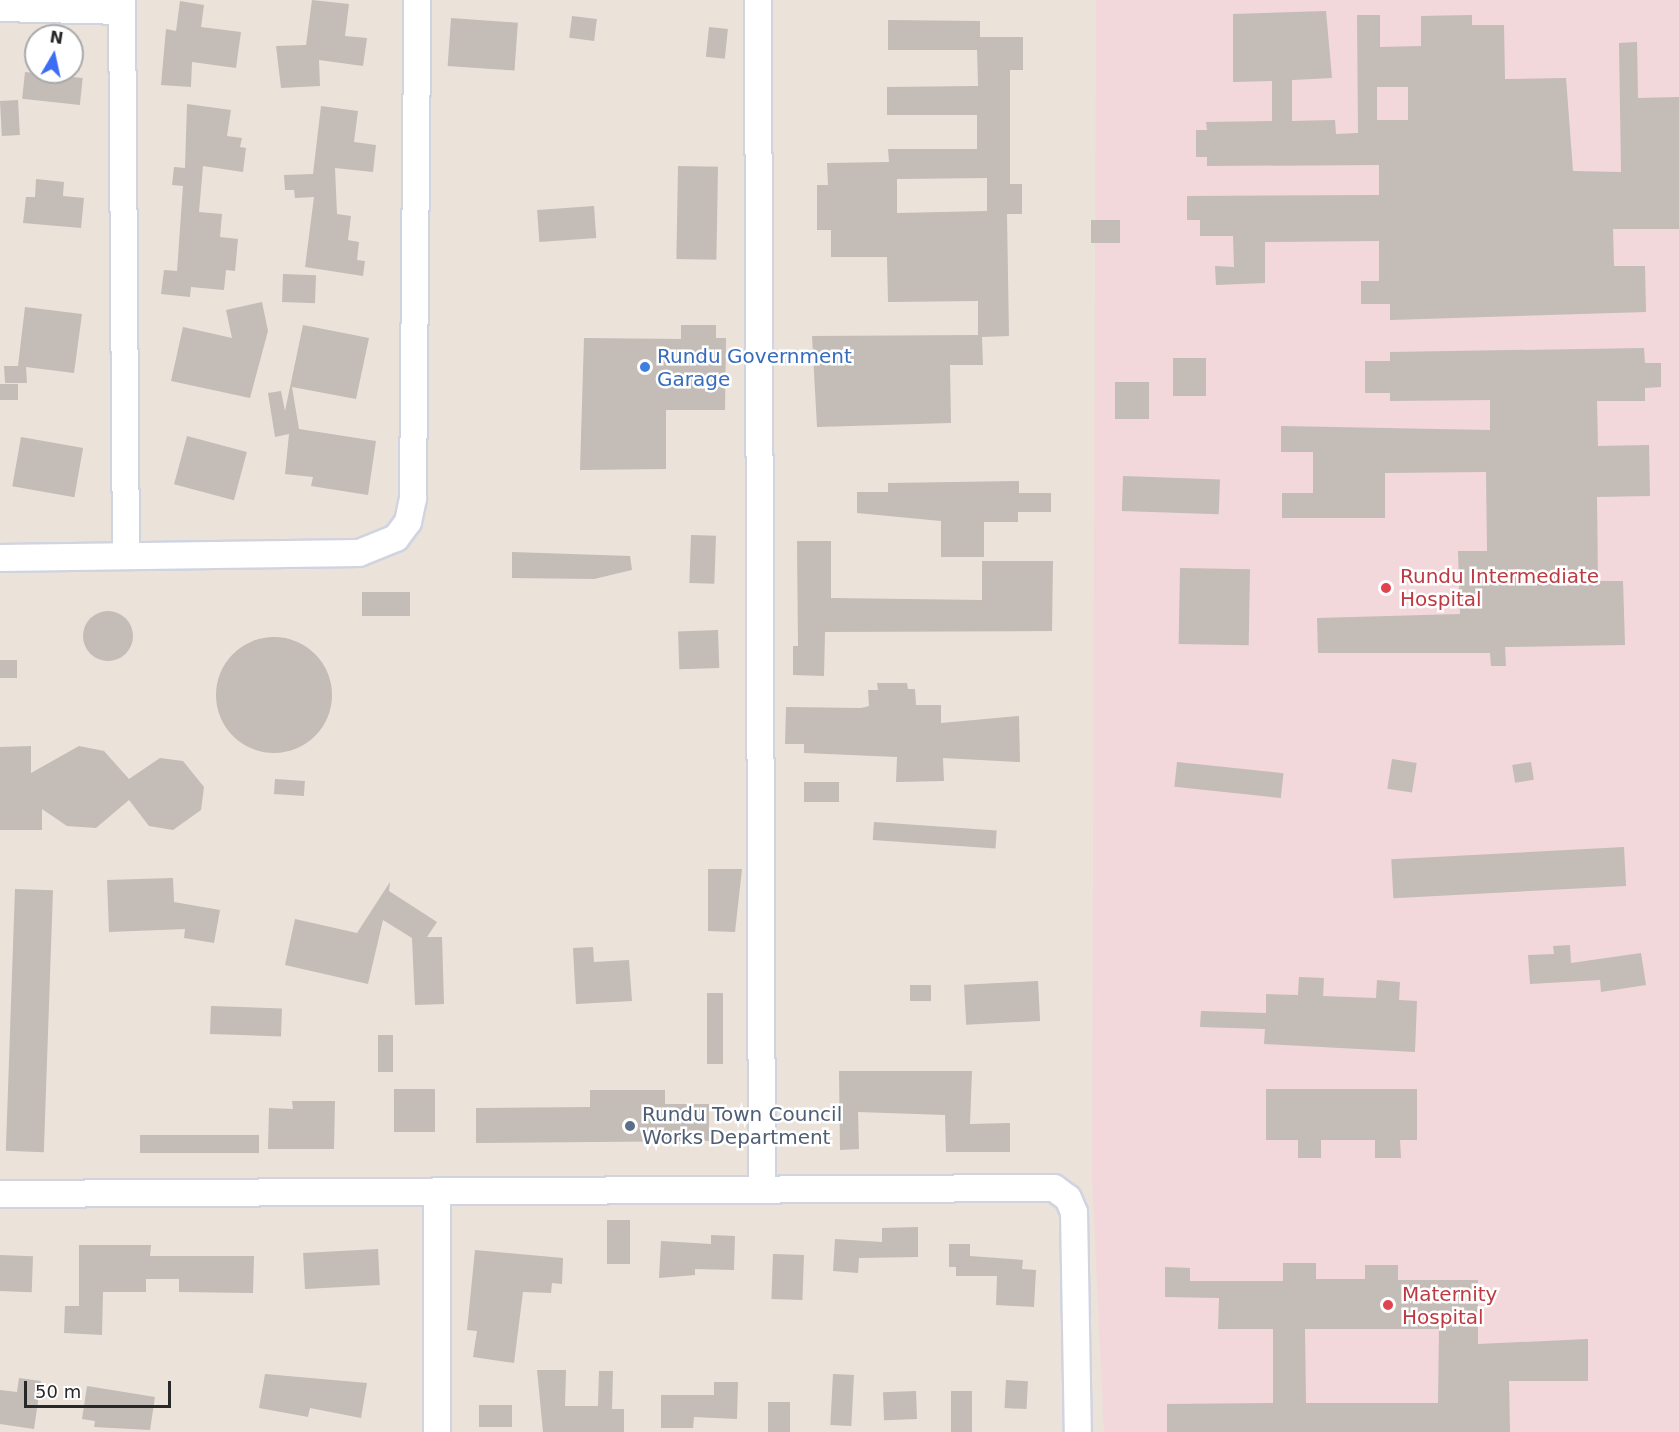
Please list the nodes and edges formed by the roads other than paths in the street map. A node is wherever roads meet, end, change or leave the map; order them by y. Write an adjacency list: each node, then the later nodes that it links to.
1 (417, 0): 5 (street)
2 (758, 0): 7 (street)
3 (122, 6): 4 (street); 5 (street)
4 (0, 8)
5 (126, 553): 6 (street)
6 (0, 558)
7 (762, 1189): 8 (street); 11 (street)
8 (437, 1191): 9 (street); 10 (street)
9 (0, 1194)
10 (437, 1432)
11 (1078, 1432)

